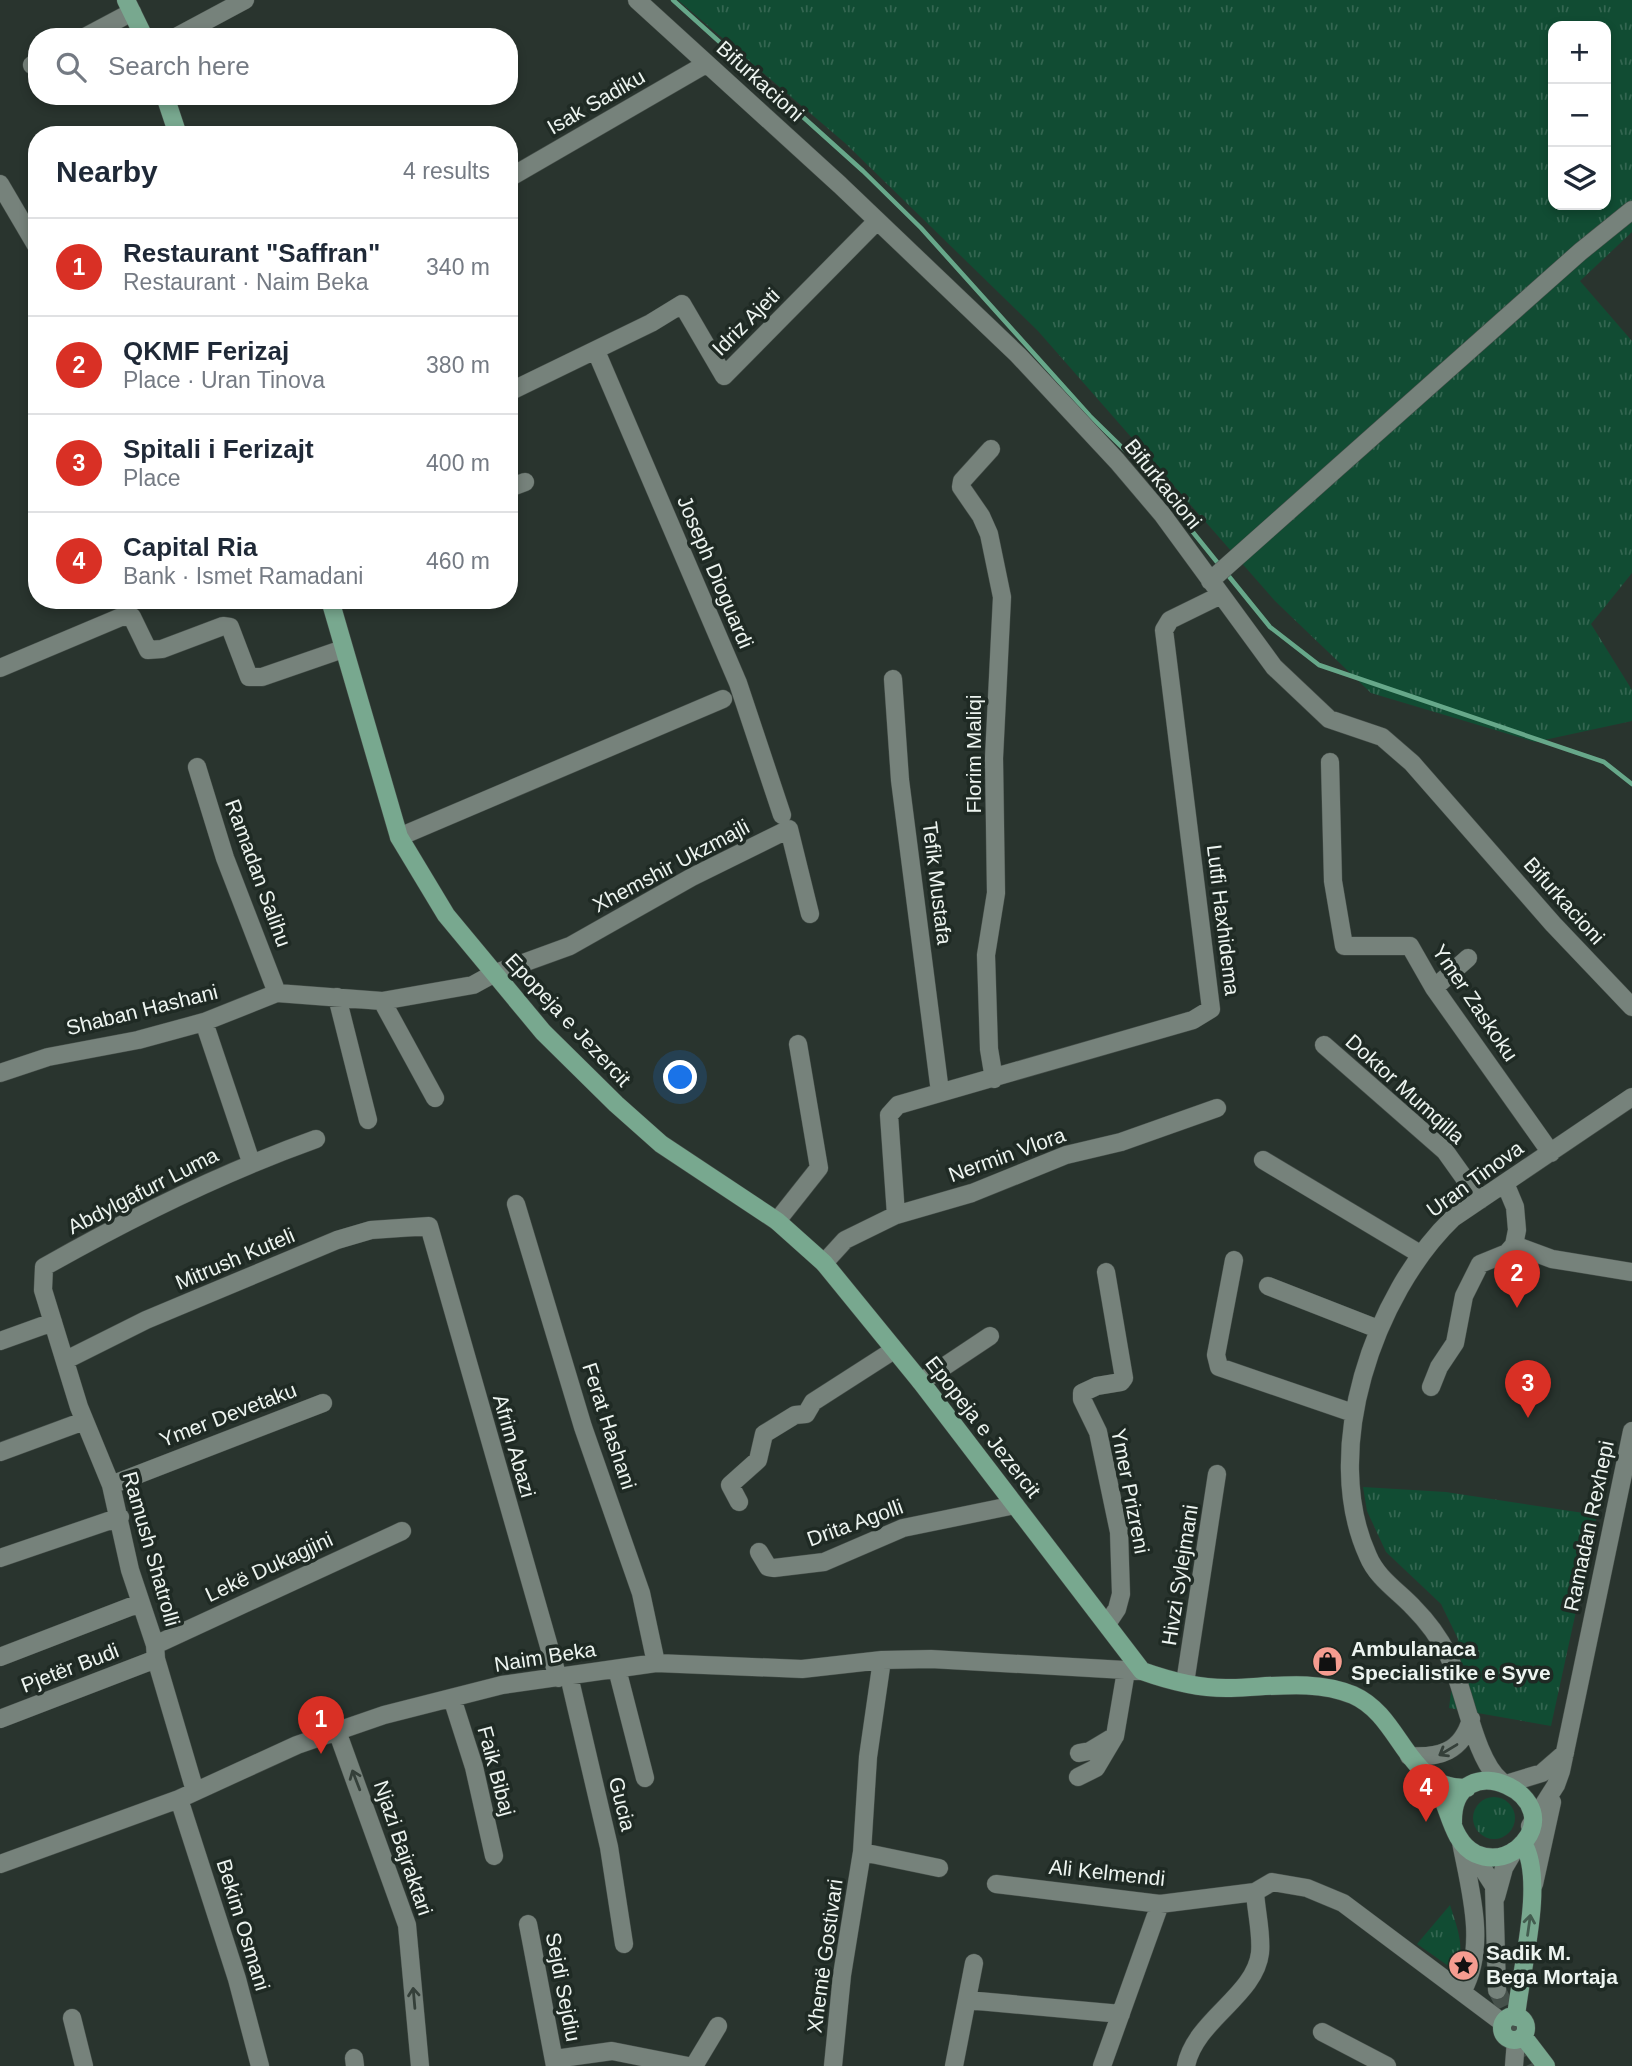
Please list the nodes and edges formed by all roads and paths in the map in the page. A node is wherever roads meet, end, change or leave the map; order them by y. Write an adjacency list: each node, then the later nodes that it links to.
1 (245, 0): 6 (street)
2 (637, 0): 7 (street, Bifurkacioni)
3 (129, 6): 4 (street); 5 (main road)
4 (98, 28)
5 (140, 28)
6 (193, 28)
7 (706, 64): 10 (street, Isak Sadiku); 13 (street, Bifurkacioni)
8 (168, 105): 9 (main road)
9 (175, 126)
10 (518, 173)
11 (0, 184): 14 (street)
12 (1632, 210): 18 (street)
13 (876, 222): 15 (street, Idriz Ajeti); 18 (street, Bifurkacioni)
14 (28, 232)
15 (596, 351): 16 (street, Idriz Ajeti); 26 (street, Joseph Dioguardi)
16 (518, 388)
17 (991, 449): 40 (street, Florim Maliqi)
18 (1215, 585): 35 (street, Bifurkacioni); 40 (street, Lutfi Haxhidema)
19 (333, 609): 20 (main road, Epopeja e Jezercit)
20 (344, 649): 21 (street); 27 (main road, Epopeja e Jezercit)
21 (0, 668)
22 (893, 679): 41 (street, Tefik Mustafa)
23 (723, 699): 27 (street)
24 (1329, 762): 31 (street, Ymer Zaskoku)
25 (197, 768): 32 (street, Ramadan Salihu)
26 (782, 815)
27 (399, 837): 30 (main road, Epopeja e Jezercit)
28 (810, 914): 30 (street, Xhemshir Ukzmajli)
29 (1468, 958): 31 (street)
30 (493, 974): 34 (street, Shaban Hashani); 54 (main road, Epopeja e Jezercit)
31 (1434, 988): 47 (street, Ymer Zaskoku)
32 (277, 993): 33 (street, Shaban Hashani); 36 (street, Shaban Hashani)
33 (337, 997): 34 (street, Shaban Hashani); 45 (street)
34 (382, 1002): 43 (street)
35 (1632, 1007)
36 (204, 1022): 39 (street, Shaban Hashani); 49 (street)
37 (798, 1044): 54 (street)
38 (1324, 1045): 51 (street, Doktor Mumqilla)
39 (0, 1073)
40 (993, 1079): 41 (street, Lutfi Haxhidema)
41 (940, 1092): 53 (street, Lutfi Haxhidema)
42 (1632, 1097): 47 (street, Uran Tinova)
43 (435, 1098)
44 (1217, 1108): 53 (street, Nermin Vlora)
45 (368, 1120)
46 (316, 1139): 49 (street, Abdylgafurr Luma)
47 (1551, 1153): 50 (street, Uran Tinova)
48 (1263, 1160): 57 (street)
49 (251, 1162): 63 (street, Abdylgafurr Luma)
50 (1504, 1183): 51 (street, Uran Tinova); 56 (street)
51 (1480, 1200): 57 (street, Uran Tinova)
52 (516, 1204): 89 (street, Ferat Hashani)
53 (896, 1215): 59 (street, Nermin Vlora)
54 (777, 1221): 59 (main road, Epopeja e Jezercit)
55 (429, 1226): 68 (street, Mitrush Kuteli); 92 (street, Afrim Abazi)
56 (1514, 1245): 61 (street); 70 (street)
57 (1420, 1254): 64 (street, Uran Tinova)
58 (1234, 1261): 72 (street)
59 (824, 1263): 67 (main road, Epopeja e Jezercit)
60 (1106, 1272): 85 (street, Ymer Prizreni)
61 (1632, 1272)
62 (1268, 1286): 64 (street)
63 (53, 1322): 66 (street); 68 (street, Ramush Shatrolli)
64 (1378, 1329): 72 (street, Uran Tinova)
65 (990, 1336): 69 (street)
66 (0, 1341)
67 (894, 1350): 69 (main road, Epopeja e Jezercit); 78 (street)
68 (66, 1360): 73 (street, Ramush Shatrolli)
69 (921, 1382): 79 (main road, Epopeja e Jezercit)
70 (1432, 1387)
71 (323, 1403): 77 (street, Ymer Devetaku)
72 (1353, 1413): 96 (street, Uran Tinova)
73 (84, 1422): 75 (street); 77 (street, Ramush Shatrolli)
74 (1632, 1431): 100 (street, Ramadan Rexhepi)
75 (0, 1452)
76 (1217, 1474): 93 (street, Hivzi Sylejmani)
77 (111, 1485): 80 (street, Ramush Shatrolli)
78 (739, 1502)
79 (1015, 1505): 82 (street, Drita Agolli); 85 (main road, Epopeja e Jezercit)
80 (120, 1517): 83 (street); 84 (street, Ramush Shatrolli)
81 (402, 1531): 86 (street, Lekë Dukagjini)
82 (759, 1552)
83 (0, 1558)
84 (140, 1603): 86 (street, Ramush Shatrolli); 87 (street)
85 (1107, 1624): 91 (main road, Epopeja e Jezercit)
86 (156, 1652): 95 (street, Pjetër Budi); 108 (street, Ramush Shatrolli)
87 (0, 1657)
88 (882, 1660): 89 (street, Naim Beka); 91 (street, Naim Beka); 113 (street, Xhemë Gostivari)
89 (656, 1662): 90 (street, Naim Beka)
90 (617, 1668): 92 (street, Naim Beka); 103 (street)
91 (1134, 1671): 93 (main road); 98 (street)
92 (564, 1677): 94 (street, Naim Beka); 123 (street, Gucia)
93 (1185, 1683): 101 (main road)
94 (452, 1698): 97 (street, Naim Beka); 114 (street, Faik Bibaj)
95 (0, 1719)
96 (1474, 1728): 101 (street, one-way to 101); 105 (street); 107 (street)
97 (338, 1731): 108 (street, Naim Beka); 137 (street, Njazi Bajraktari, one-way to 97)
98 (1115, 1736): 99 (street); 102 (street)
99 (1079, 1753)
100 (1565, 1753): 105 (street); 106 (street, Ramadan Rexhepi)
101 (1409, 1756): 104 (main road)
102 (1078, 1777)
103 (645, 1778)
104 (1434, 1782): 107 (main road); 109 (main road)
105 (1505, 1782): 107 (main road); 110 (main road)
106 (1556, 1786): 110 (street, Ramadan Rexhepi); 118 (street)
107 (1470, 1787): 109 (main road)
108 (187, 1795): 115 (street, Naim Beka); 136 (street, Bekim Osmani)
109 (1453, 1823): 111 (main road)
110 (1531, 1826): 112 (main road)
111 (1466, 1847): 112 (main road); 120 (street); 125 (street)
112 (1518, 1847): 118 (main road); 120 (street)
113 (862, 1852): 116 (street); 140 (street, Xhemë Gostivari)
114 (494, 1856)
115 (0, 1864)
116 (939, 1868)
117 (996, 1884): 121 (street, Ali Kelmendi)
118 (1533, 1888): 130 (main road, one-way to 118)
119 (1255, 1892): 121 (street, Ali Kelmendi); 125 (street, Ali Kelmendi); 143 (street)
120 (1496, 1897): 126 (street)
121 (1160, 1904): 128 (street)
122 (528, 1924): 134 (street, Sejdi Sejdiu)
123 (624, 1944)
124 (974, 1963): 127 (street)
125 (1463, 1990): 130 (street, Ali Kelmendi)
126 (1497, 1990)
127 (967, 2000): 128 (street); 141 (street)
128 (1121, 2014): 142 (street)
129 (72, 2018): 135 (street)
130 (1510, 2020): 133 (main road)
131 (718, 2026): 139 (street)
132 (1322, 2032): 144 (street)
133 (1520, 2038): 145 (street); 146 (main road)
134 (555, 2062): 138 (street, Sejdi Sejdiu)
135 (84, 2066)
136 (260, 2066)
137 (421, 2066)
138 (688, 2066)
139 (694, 2066)
140 (833, 2066)
141 (954, 2066)
142 (1102, 2066)
143 (1186, 2066)
144 (1387, 2066)
145 (1514, 2066)
146 (1546, 2066)

